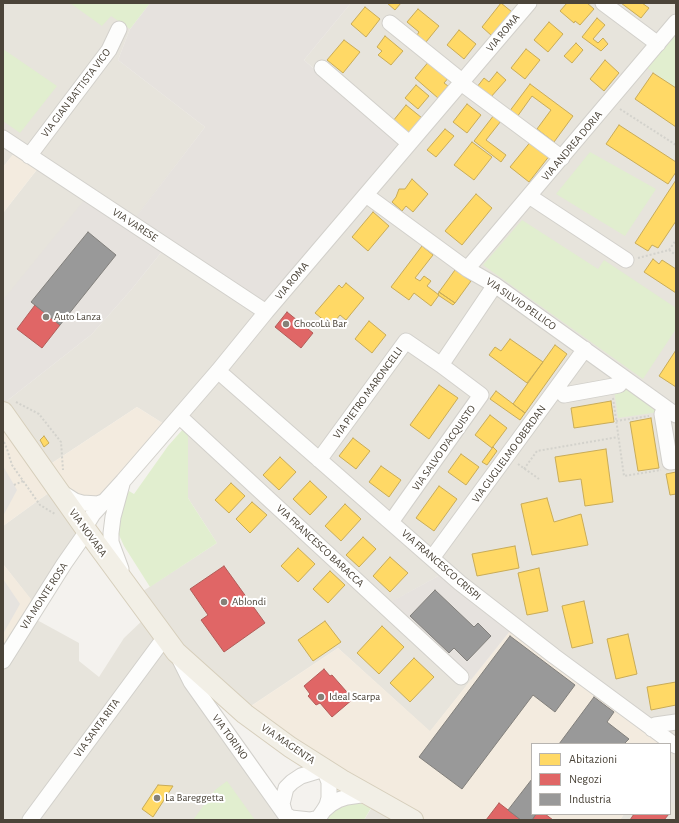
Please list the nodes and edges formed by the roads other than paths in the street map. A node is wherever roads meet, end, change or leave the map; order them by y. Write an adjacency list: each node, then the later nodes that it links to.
1 (529, 3): 8 (street, VIA ROMA)
2 (603, 3): 6 (street)
3 (676, 22): 6 (street, VIA ANDREA DORIA)
4 (390, 23): 8 (street)
5 (119, 28): 11 (street, VIA GIAN BATTISTA VICO)
6 (658, 44): 12 (street, VIA ANDREA DORIA)
7 (322, 68): 10 (street)
8 (462, 82): 10 (street, VIA ROMA); 12 (street)
9 (3, 138): 11 (street, VIA VARESE)
10 (409, 143): 13 (street, VIA ROMA)
11 (29, 156): 18 (street, VIA VARESE)
12 (562, 158): 14 (street, VIA ANDREA DORIA)
13 (366, 195): 16 (street, VIA SILVIO PELLICO); 18 (street, VIA ROMA)
14 (529, 196): 15 (street); 16 (street, VIA ANDREA DORIA)
15 (626, 260)
16 (467, 269): 17 (street, VIA SILVIO PELLICO)
17 (495, 285): 19 (street, VIA SILVIO PELLICO); 20 (street)
18 (266, 312): 21 (street, VIA ROMA)
19 (585, 349): 22 (street, VIA SILVIO PELLICO); 34 (street, VIA GUGLIELMO OBERDAN)
20 (441, 365): 28 (street, VIA PIETRO MARONCELLI); 32 (street, VIA SALVO D'ACQUISTO)
21 (218, 371): 26 (street, VIA ROMA); 28 (street, VIA FRANCESCO CRISPI)
22 (624, 378): 23 (street); 25 (street, VIA SILVIO PELLICO)
23 (564, 395)
24 (6, 406): 27 (main road, VIA NOVARA)
25 (668, 412): 29 (street)
26 (179, 416): 31 (street, VIA ROMA); 38 (street, VIA FRANCESCO BARACCA)
27 (9, 435): 30 (main road, VIA NOVARA)
28 (319, 460): 32 (street, VIA FRANCESCO CRISPI)
29 (673, 461)
30 (58, 490): 31 (street); 33 (main road, VIA NOVARA)
31 (110, 502): 33 (street, VIA ROMA); 35 (street)
32 (391, 522): 34 (street, VIA FRANCESCO CRISPI)
33 (87, 531): 35 (main road, VIA NOVARA); 37 (street, VIA MONTE ROSA)
34 (432, 558): 40 (street, VIA FRANCESCO CRISPI)
35 (129, 588): 36 (main road, VIA NOVARA)
36 (170, 645): 42 (main road, VIA MAGENTA); 45 (street, VIA TORINO); 46 (street, VIA SANTA RITA)
37 (3, 661)
38 (461, 677)
39 (676, 722): 40 (street)
40 (652, 729): 41 (street, VIA FRANCESCO CRISPI)
41 (676, 746)
42 (324, 769): 43 (main road, VIA MAGENTA); 44 (street); 45 (street)
43 (368, 794): 44 (street); 47 (main road, VIA MAGENTA)
44 (320, 816): 45 (street)
45 (287, 817)
46 (30, 820)
47 (413, 820)

